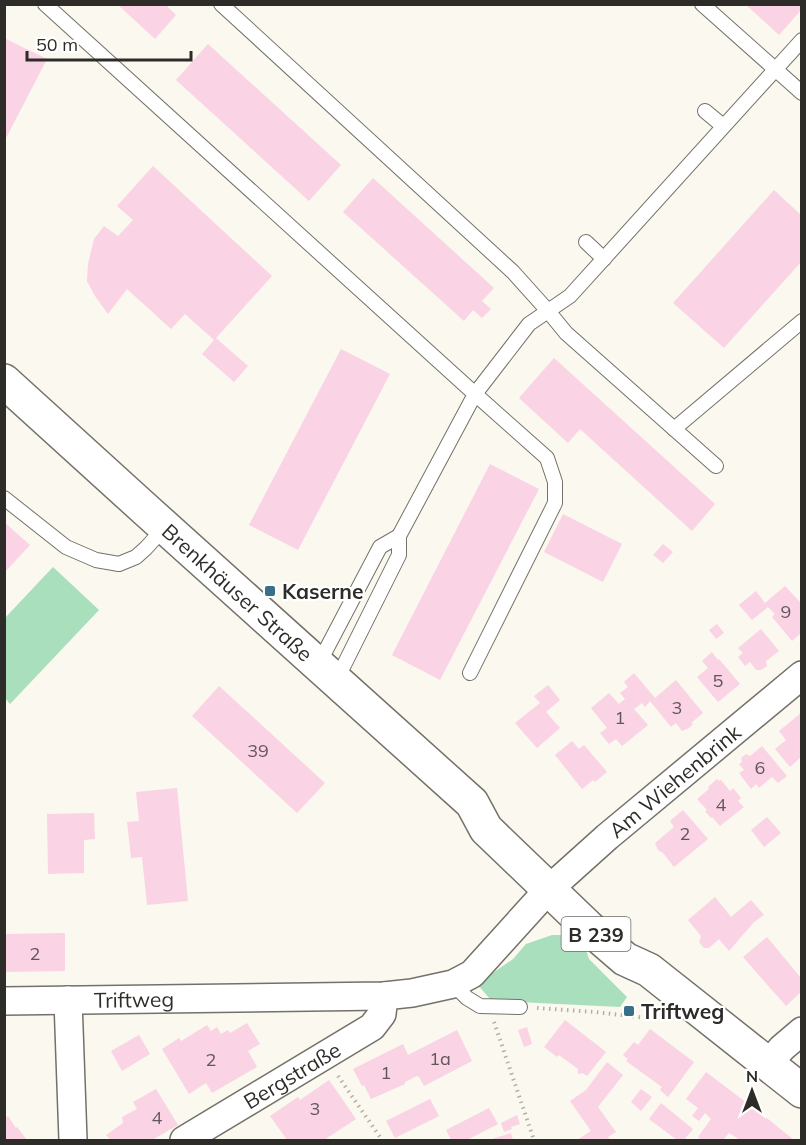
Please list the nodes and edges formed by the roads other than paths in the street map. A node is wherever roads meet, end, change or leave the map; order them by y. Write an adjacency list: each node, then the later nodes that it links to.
1 (45, 4): 14 (lane)
2 (220, 4): 11 (lane)
3 (702, 4): 5 (lane)
4 (801, 40): 5 (lane)
5 (775, 69): 6 (lane); 8 (lane)
6 (801, 93)
7 (705, 111): 8 (lane)
8 (723, 126): 10 (lane)
9 (586, 242): 10 (lane)
10 (604, 258): 11 (lane)
11 (548, 311): 14 (lane); 15 (lane)
12 (801, 321): 15 (lane)
13 (4, 381): 18 (main road, Brenkhäuser Straße / B 239)
14 (475, 394): 19 (lane); 21 (lane)
15 (674, 429): 16 (lane)
16 (716, 466)
17 (4, 498): 18 (lane)
18 (165, 527): 20 (main road, Brenkhäuser Straße / B 239)
19 (399, 536): 20 (lane); 20 (lane)
20 (327, 673): 23 (main road, Brenkhäuser Straße / B 239)
21 (470, 673)
22 (801, 675): 23 (street, Am Wiehenbrink)
23 (556, 882): 24 (street, Triftweg); 30 (main road, Brenkhäuser Straße / B 239)
24 (453, 984): 25 (street, Triftweg); 28 (lane)
25 (384, 996): 26 (street, Triftweg); 33 (street, Bergstraße)
26 (68, 1000): 27 (street, Triftweg); 32 (street)
27 (4, 1001)
28 (520, 1007)
29 (801, 1031): 30 (street)
30 (767, 1065): 31 (main road, Brenkhäuser Straße / B 239)
31 (801, 1091)
32 (73, 1140)
33 (184, 1140)

